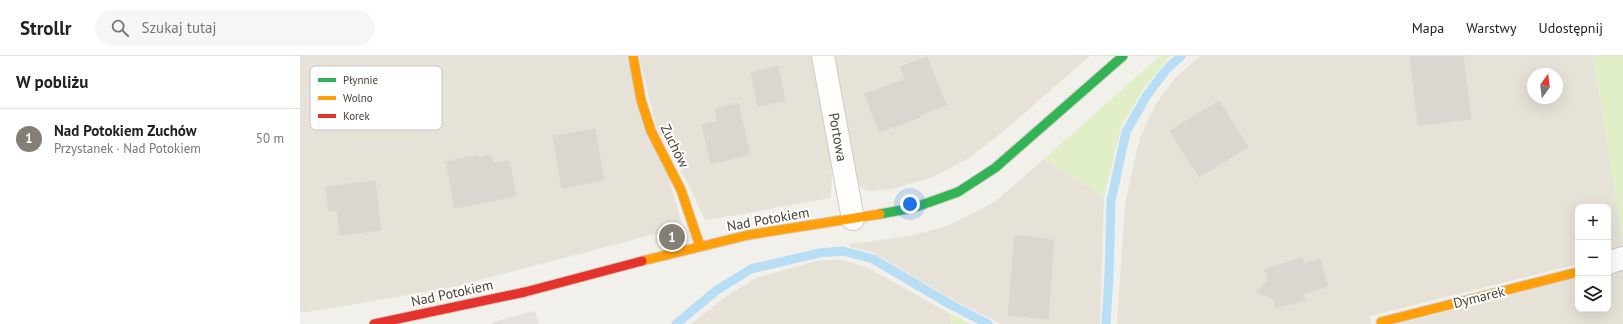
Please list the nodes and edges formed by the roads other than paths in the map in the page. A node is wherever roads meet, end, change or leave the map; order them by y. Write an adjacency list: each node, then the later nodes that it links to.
1 (633, 56): 5 (street, Zuchów)
2 (823, 56): 4 (street, Portowa)
3 (1123, 56): 4 (street, Nad Potokiem)
4 (853, 219): 5 (street, Nad Potokiem)
5 (700, 246): 10 (street, Nad Potokiem)
6 (1623, 258): 7 (street)
7 (1611, 262)
8 (1575, 273): 9 (street, Dymarek)
9 (1381, 322)
10 (374, 324)

